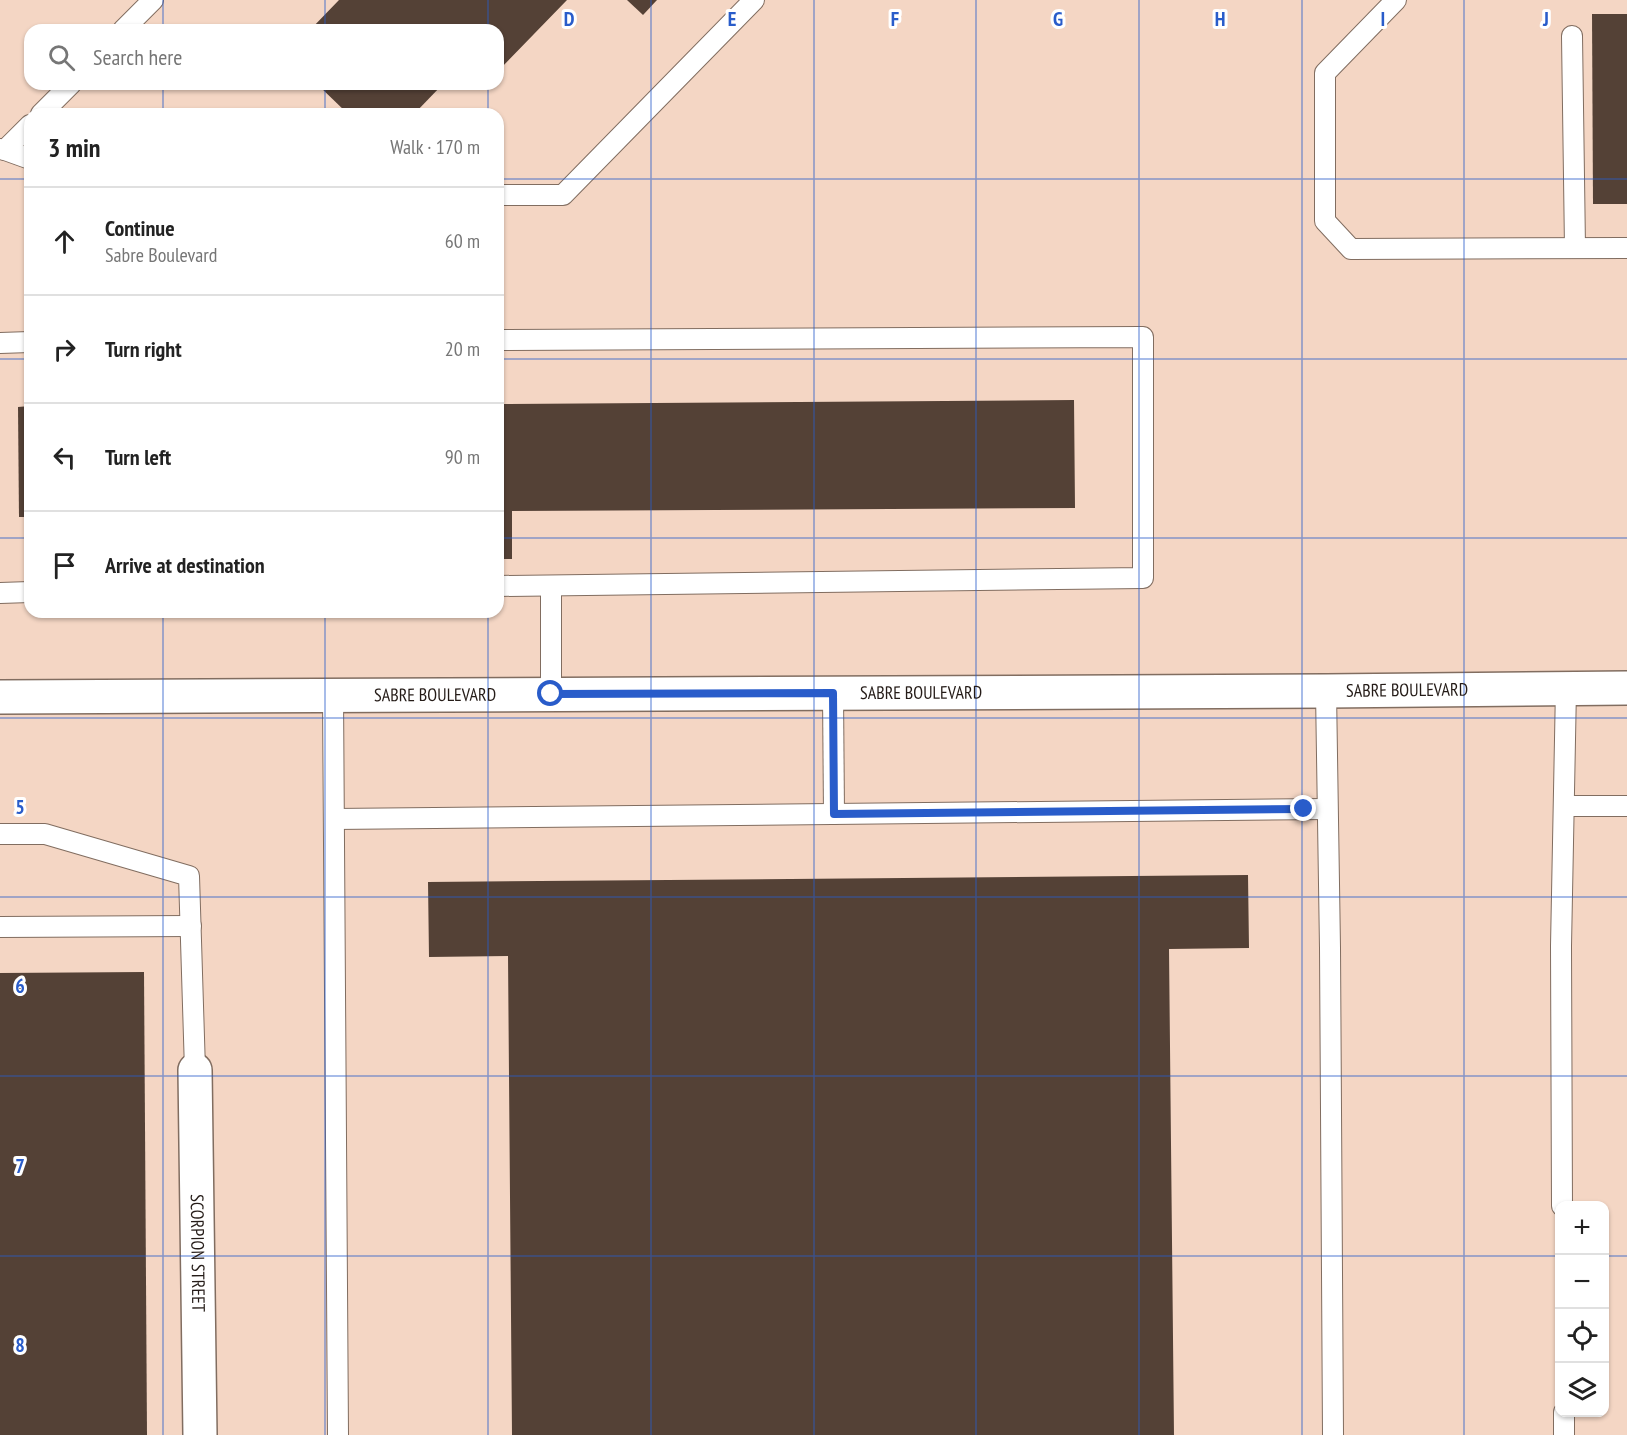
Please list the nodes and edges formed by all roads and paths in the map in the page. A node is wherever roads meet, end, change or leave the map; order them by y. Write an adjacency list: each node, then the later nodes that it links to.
1 (153, 0): 4 (lane)
2 (754, 0): 11 (lane)
3 (1396, 0): 13 (lane)
4 (129, 24)
5 (1572, 36): 13 (lane)
6 (64, 90): 7 (lane)
7 (47, 108)
8 (24, 131): 9 (lane)
9 (3, 150): 10 (lane)
10 (24, 157)
11 (504, 195)
12 (1627, 248): 13 (lane)
13 (1575, 249)
14 (504, 340): 18 (lane)
15 (24, 342): 16 (lane)
16 (0, 343)
17 (504, 586): 18 (lane)
18 (551, 586): 25 (lane)
19 (0, 592): 20 (lane)
20 (24, 592)
21 (1566, 688): 22 (street, SABRE BOULEVARD); 23 (street, SABRE BOULEVARD); 28 (lane)
22 (1627, 688)
23 (1326, 691): 24 (street, SABRE BOULEVARD); 30 (lane)
24 (833, 693): 25 (street, SABRE BOULEVARD); 31 (lane)
25 (551, 694): 26 (street, SABRE BOULEVARD)
26 (333, 695): 27 (street, SABRE BOULEVARD); 32 (lane)
27 (0, 697)
28 (1564, 806): 29 (lane); 37 (lane)
29 (1627, 806)
30 (1327, 809): 31 (lane); 41 (lane)
31 (834, 814): 32 (lane)
32 (334, 819): 40 (lane)
33 (0, 834): 34 (lane)
34 (191, 926): 35 (lane); 36 (lane)
35 (0, 927)
36 (195, 1070): 39 (street, SCORPION STREET)
37 (1563, 1201)
38 (1564, 1417): 42 (lane)
39 (200, 1435)
40 (338, 1435)
41 (1333, 1435)
42 (1564, 1435)

